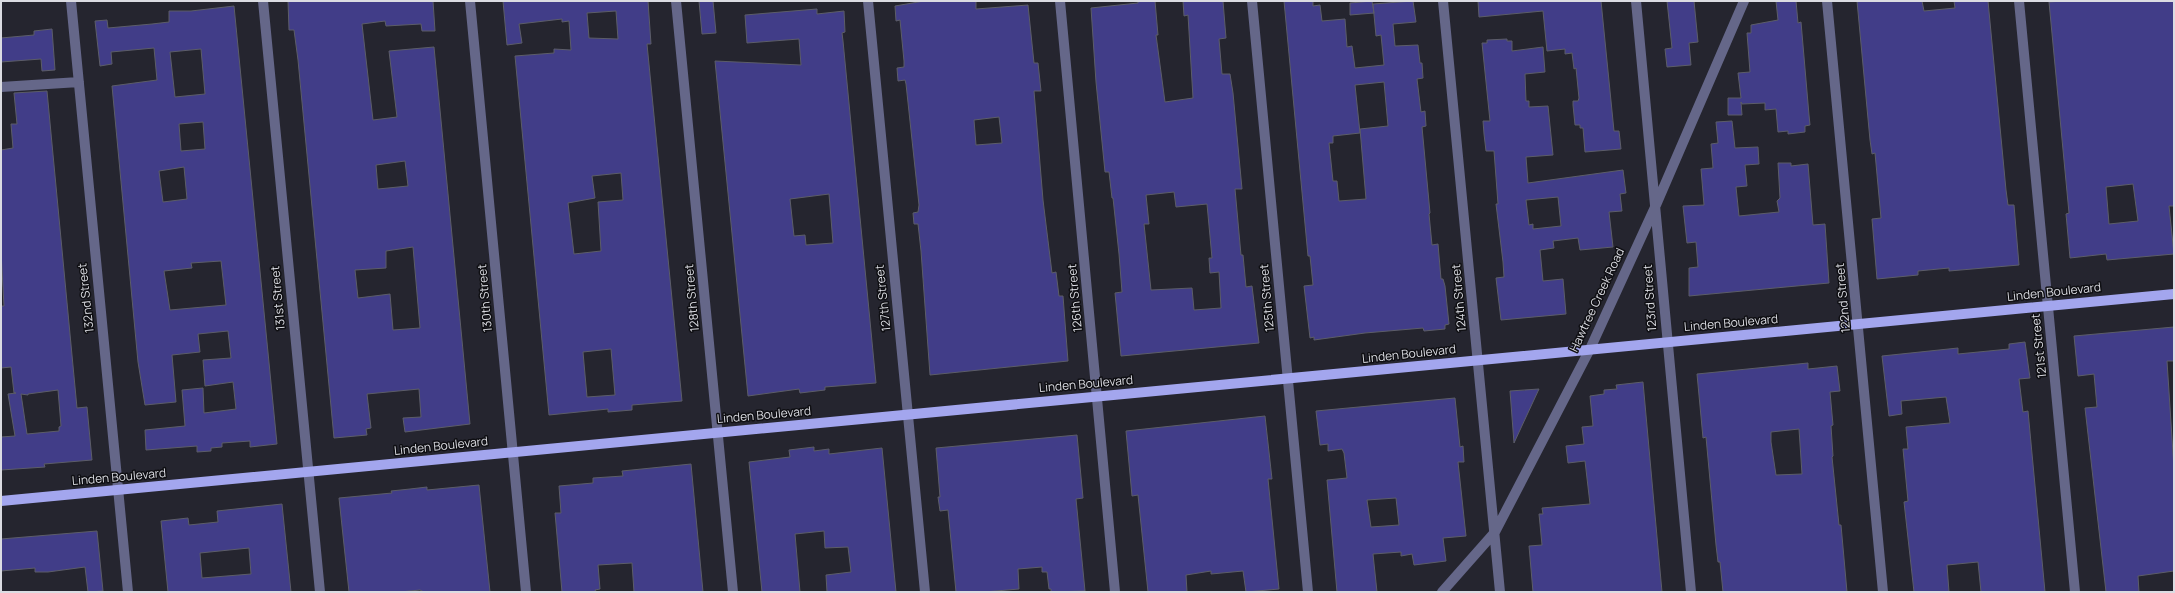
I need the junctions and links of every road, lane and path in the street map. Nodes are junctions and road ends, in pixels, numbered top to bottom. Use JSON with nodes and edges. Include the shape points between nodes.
{"nodes":[{"id":1,"x":71,"y":1,"type":"edge"},
{"id":2,"x":263,"y":1,"type":"edge"},
{"id":3,"x":470,"y":1,"type":"edge"},
{"id":4,"x":676,"y":1,"type":"edge"},
{"id":5,"x":868,"y":1,"type":"edge"},
{"id":6,"x":1060,"y":1,"type":"edge"},
{"id":7,"x":1252,"y":1,"type":"edge"},
{"id":8,"x":1443,"y":1,"type":"edge"},
{"id":9,"x":1636,"y":1,"type":"edge"},
{"id":10,"x":1744,"y":1,"type":"edge"},
{"id":11,"x":1827,"y":1,"type":"edge"},
{"id":12,"x":2019,"y":1,"type":"edge"},
{"id":13,"x":79,"y":82,"type":"junction"},
{"id":14,"x":1,"y":87,"type":"edge"},
{"id":15,"x":1656,"y":205,"type":"junction"},
{"id":16,"x":2174,"y":294,"type":"edge"},
{"id":17,"x":2048,"y":306,"type":"junction"},
{"id":18,"x":1859,"y":324,"type":"junction"},
{"id":19,"x":1667,"y":342,"type":"junction"},
{"id":20,"x":1590,"y":349,"type":"junction"},
{"id":21,"x":1478,"y":360,"type":"junction"},
{"id":22,"x":1288,"y":378,"type":"junction"},
{"id":23,"x":1098,"y":396,"type":"junction"},
{"id":24,"x":908,"y":415,"type":"junction"},
{"id":25,"x":718,"y":433,"type":"junction"},
{"id":26,"x":513,"y":452,"type":"junction"},
{"id":27,"x":308,"y":472,"type":"junction"},
{"id":28,"x":118,"y":490,"type":"junction"},
{"id":29,"x":1,"y":501,"type":"edge"},
{"id":30,"x":1495,"y":532,"type":"junction"},
{"id":31,"x":128,"y":592,"type":"edge"},
{"id":32,"x":320,"y":592,"type":"edge"},
{"id":33,"x":526,"y":592,"type":"edge"},
{"id":34,"x":733,"y":592,"type":"edge"},
{"id":35,"x":925,"y":592,"type":"edge"},
{"id":36,"x":1116,"y":592,"type":"edge"},
{"id":37,"x":1308,"y":592,"type":"edge"},
{"id":38,"x":1442,"y":592,"type":"edge"},
{"id":39,"x":1500,"y":592,"type":"edge"},
{"id":40,"x":1692,"y":592,"type":"edge"},
{"id":41,"x":1883,"y":592,"type":"edge"},
{"id":42,"x":2075,"y":592,"type":"edge"}],
"edges":[{"from":1,"to":13,"type":"street","name":"132nd Street"},
{"from":2,"to":27,"type":"street","name":"131st Street"},
{"from":3,"to":26,"type":"street","name":"130th Street"},
{"from":4,"to":25,"type":"street","name":"128th Street"},
{"from":5,"to":24,"type":"street","name":"127th Street"},
{"from":6,"to":23,"type":"street","name":"126th Street"},
{"from":7,"to":22,"type":"street","name":"125th Street"},
{"from":8,"to":21,"type":"street","name":"124th Street"},
{"from":9,"to":15,"type":"street","name":"123rd Street"},
{"from":10,"to":15,"type":"street","name":"Hawtree Creek Road"},
{"from":11,"to":18,"type":"street","name":"122nd Street"},
{"from":12,"to":17,"type":"street","name":"121st Street"},
{"from":13,"to":14,"type":"street"},
{"from":13,"to":28,"type":"street","name":"132nd Street"},
{"from":15,"to":19,"type":"street","name":"123rd Street"},
{"from":15,"to":20,"type":"street","name":"Hawtree Creek Road"},
{"from":16,"to":17,"type":"main road","name":"Linden Boulevard"},
{"from":17,"to":18,"type":"main road","name":"Linden Boulevard"},
{"from":17,"to":42,"type":"street","name":"121st Street"},
{"from":18,"to":19,"type":"main road","name":"Linden Boulevard"},
{"from":18,"to":41,"type":"street","name":"122nd Street"},
{"from":19,"to":20,"type":"main road","name":"Linden Boulevard"},
{"from":19,"to":40,"type":"street","name":"123rd Street"},
{"from":20,"to":21,"type":"main road","name":"Linden Boulevard"},
{"from":20,"to":30,"type":"street","name":"Hawtree Creek Road"},
{"from":21,"to":22,"type":"main road","name":"Linden Boulevard"},
{"from":21,"to":30,"type":"street","name":"124th Street"},
{"from":22,"to":23,"type":"main road","name":"Linden Boulevard"},
{"from":22,"to":37,"type":"street","name":"125th Street"},
{"from":23,"to":24,"type":"main road","name":"Linden Boulevard"},
{"from":23,"to":36,"type":"street","name":"126th Street"},
{"from":24,"to":25,"type":"main road","name":"Linden Boulevard"},
{"from":24,"to":35,"type":"street","name":"127th Street"},
{"from":25,"to":26,"type":"main road","name":"Linden Boulevard"},
{"from":25,"to":34,"type":"street","name":"128th Street"},
{"from":26,"to":27,"type":"main road","name":"Linden Boulevard"},
{"from":26,"to":33,"type":"street","name":"130th Street"},
{"from":27,"to":28,"type":"main road","name":"Linden Boulevard"},
{"from":27,"to":32,"type":"street","name":"131st Street"},
{"from":28,"to":29,"type":"main road","name":"Linden Boulevard"},
{"from":28,"to":31,"type":"street","name":"132nd Street"},
{"from":30,"to":38,"type":"street","name":"Hawtree Creek Road"},
{"from":30,"to":39,"type":"street","name":"124th Street"}]}
